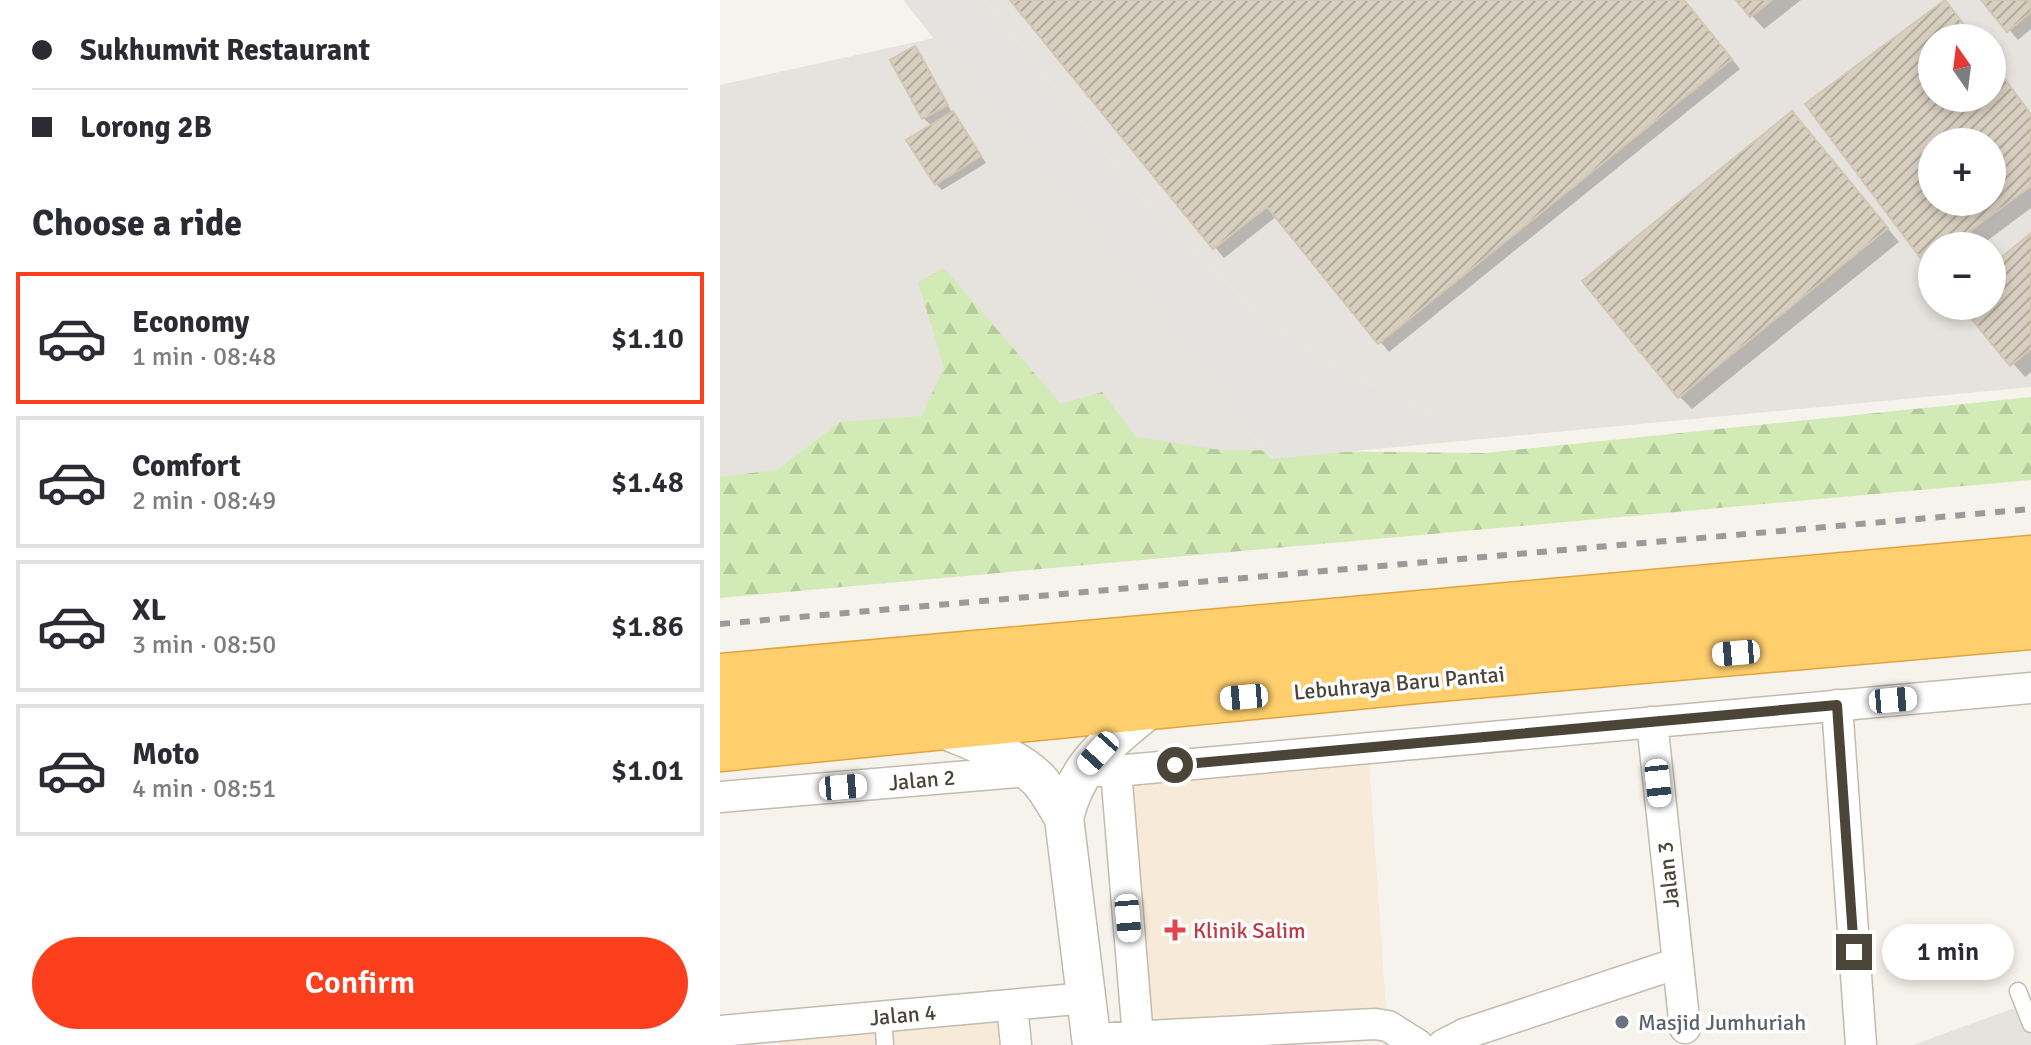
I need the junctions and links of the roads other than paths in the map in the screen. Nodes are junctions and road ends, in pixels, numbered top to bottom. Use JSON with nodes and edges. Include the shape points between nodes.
{"nodes":[{"id":1,"x":2031,"y":558,"type":"edge"},
{"id":2,"x":2031,"y":595,"type":"edge"},
{"id":3,"x":2031,"y":627,"type":"edge"},
{"id":4,"x":720,"y":676,"type":"edge"},
{"id":5,"x":2031,"y":688,"type":"edge"},
{"id":6,"x":1837,"y":705,"type":"junction"},
{"id":7,"x":1152,"y":706,"type":"junction"},
{"id":8,"x":720,"y":710,"type":"edge"},
{"id":9,"x":1652,"y":722,"type":"junction"},
{"id":10,"x":937,"y":726,"type":"junction"},
{"id":11,"x":720,"y":749,"type":"edge"},
{"id":12,"x":1028,"y":771,"type":"junction"},
{"id":13,"x":1099,"y":771,"type":"junction"},
{"id":14,"x":720,"y":797,"type":"edge"},
{"id":15,"x":1064,"y":818,"type":"junction"},
{"id":16,"x":1678,"y":963,"type":"junction"},
{"id":17,"x":2018,"y":991,"type":"dead end"},
{"id":18,"x":1087,"y":998,"type":"junction"},
{"id":19,"x":1012,"y":1005,"type":"junction"},
{"id":20,"x":2031,"y":1024,"type":"edge"},
{"id":21,"x":1685,"y":1028,"type":"dead end"},
{"id":22,"x":720,"y":1031,"type":"edge"},
{"id":23,"x":884,"y":1031,"type":"edge"},
{"id":24,"x":762,"y":1036,"type":"edge"},
{"id":25,"x":1138,"y":1037,"type":"junction"},
{"id":26,"x":1092,"y":1042,"type":"edge"},
{"id":27,"x":1016,"y":1045,"type":"edge"},
{"id":28,"x":1418,"y":1045,"type":"edge"},
{"id":29,"x":1443,"y":1045,"type":"edge"},
{"id":30,"x":1861,"y":1045,"type":"edge"}],
"edges":[{"from":1,"to":4,"type":"highway"},
{"from":2,"to":8,"type":"highway","name":"Lebuhraya Baru Pantai"},
{"from":3,"to":7,"type":"highway","name":"Lebuhraya Baru Pantai"},
{"from":5,"to":6,"type":"street"},
{"from":6,"to":9,"type":"street"},
{"from":6,"to":30,"type":"street"},
{"from":7,"to":10,"type":"highway","name":"Lebuhraya Baru Pantai"},
{"from":7,"to":13,"type":"street","via":[[1098,753]]},
{"from":9,"to":13,"type":"street"},
{"from":9,"to":16,"type":"street","name":"Jalan 3"},
{"from":10,"to":11,"type":"highway","name":"Lebuhraya Baru Pantai"},
{"from":10,"to":12,"type":"street"},
{"from":12,"to":14,"type":"street","name":"Jalan 2"},
{"from":12,"to":15,"type":"street"},
{"from":13,"to":15,"type":"street","via":[[1070,791]]},
{"from":13,"to":25,"type":"street"},
{"from":15,"to":18,"type":"street"},
{"from":16,"to":21,"type":"street","name":"Jalan 3"},
{"from":16,"to":29,"type":"street"},
{"from":17,"to":20,"type":"lane"},
{"from":18,"to":19,"type":"street","name":"Jalan 4"},
{"from":18,"to":26,"type":"street"},
{"from":19,"to":23,"type":"street","name":"Jalan 4"},
{"from":19,"to":27,"type":"street"},
{"from":22,"to":24,"type":"street","name":"Jalan 4"},
{"from":23,"to":24,"type":"street","name":"Jalan 4"},
{"from":25,"to":26,"type":"street"},
{"from":25,"to":28,"type":"street","via":[[1375,1024]]}]}
